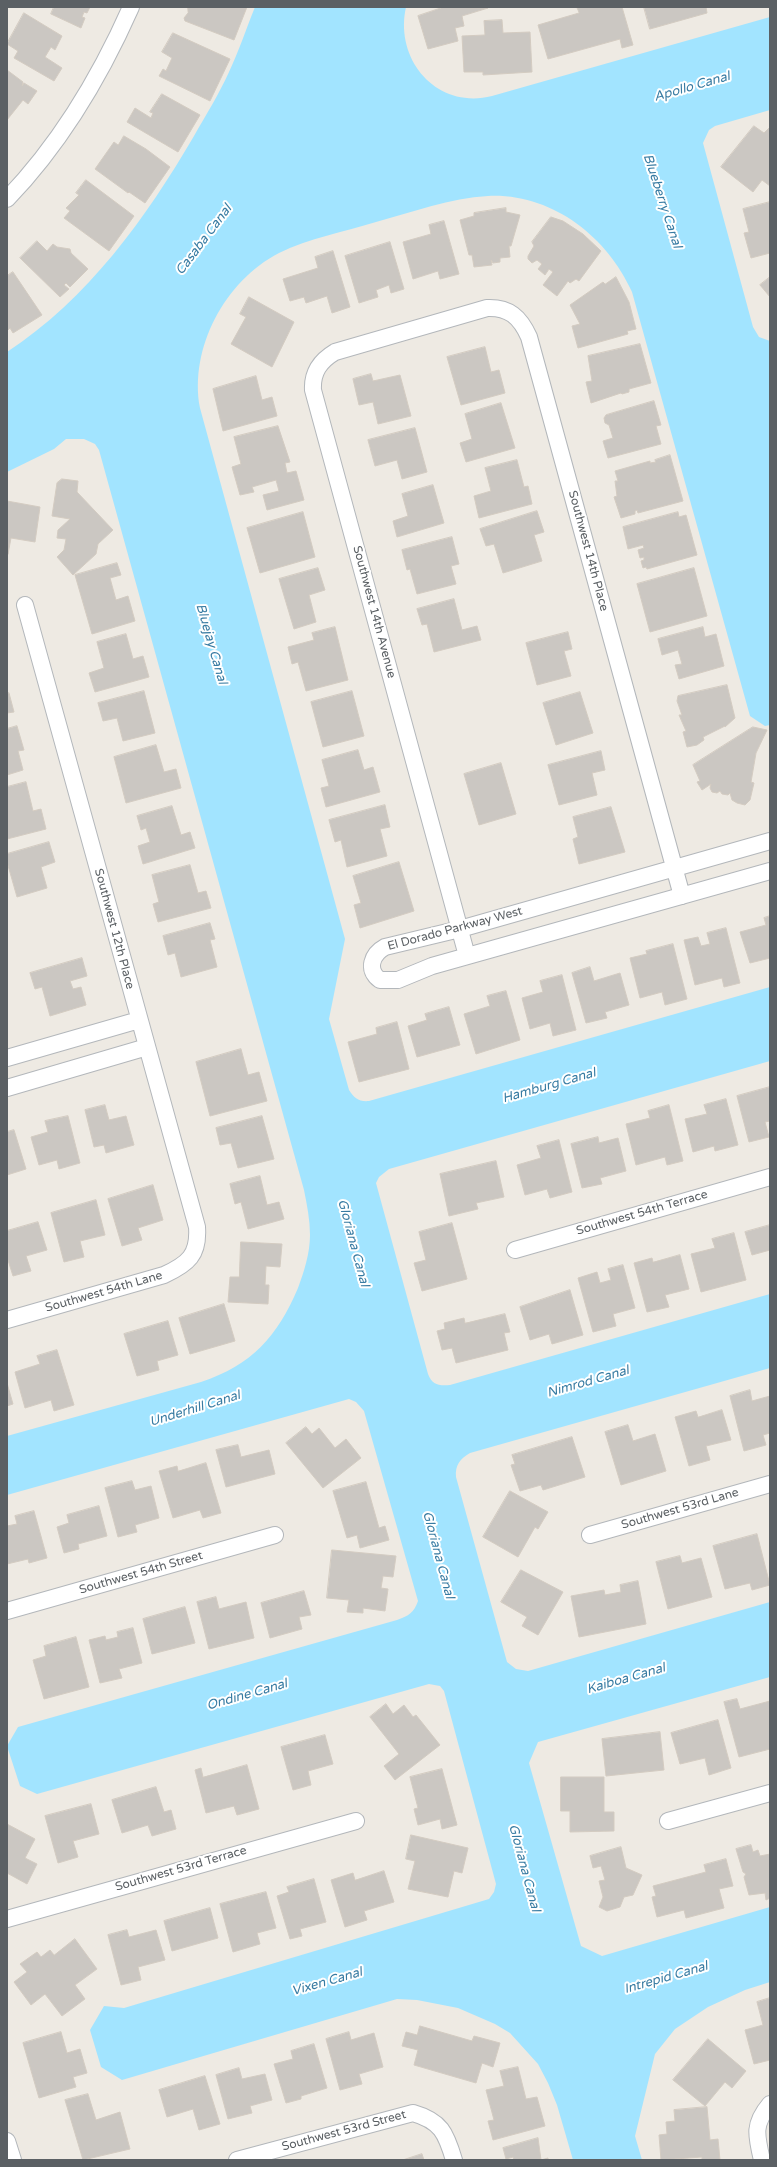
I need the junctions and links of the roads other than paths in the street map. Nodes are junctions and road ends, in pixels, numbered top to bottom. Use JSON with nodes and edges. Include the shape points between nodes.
{"nodes":[{"id":1,"x":131,"y":7,"type":"edge"},
{"id":2,"x":7,"y":199,"type":"edge"},
{"id":3,"x":411,"y":329,"type":"joint"},
{"id":4,"x":25,"y":605,"type":"dead end"},
{"id":5,"x":770,"y":840,"type":"edge"},
{"id":6,"x":674,"y":868,"type":"junction"},
{"id":7,"x":770,"y":871,"type":"edge"},
{"id":8,"x":682,"y":896,"type":"junction"},
{"id":9,"x":460,"y":929,"type":"junction"},
{"id":10,"x":467,"y":956,"type":"junction"},
{"id":11,"x":139,"y":1020,"type":"junction"},
{"id":12,"x":147,"y":1047,"type":"junction"},
{"id":13,"x":7,"y":1058,"type":"edge"},
{"id":14,"x":7,"y":1088,"type":"edge"},
{"id":15,"x":770,"y":1177,"type":"edge"},
{"id":16,"x":515,"y":1250,"type":"dead end"},
{"id":17,"x":194,"y":1252,"type":"joint"},
{"id":18,"x":7,"y":1320,"type":"edge"},
{"id":19,"x":770,"y":1484,"type":"edge"},
{"id":20,"x":275,"y":1535,"type":"dead end"},
{"id":21,"x":590,"y":1535,"type":"dead end"},
{"id":22,"x":7,"y":1611,"type":"edge"},
{"id":23,"x":770,"y":1793,"type":"edge"},
{"id":24,"x":356,"y":1820,"type":"dead end"},
{"id":25,"x":668,"y":1822,"type":"dead end"},
{"id":26,"x":7,"y":1919,"type":"edge"},
{"id":27,"x":765,"y":2110,"type":"edge"},
{"id":28,"x":7,"y":2141,"type":"edge"},
{"id":29,"x":13,"y":2160,"type":"edge"},
{"id":30,"x":237,"y":2160,"type":"edge"},
{"id":31,"x":454,"y":2160,"type":"edge"},
{"id":32,"x":762,"y":2160,"type":"edge"}],
"edges":[{"from":1,"to":2,"type":"street","via":[[93,83],[71,119],[46,154]]},
{"from":3,"to":6,"type":"street","name":"Southwest 14th Place","via":[[487,308],[506,309],[523,324],[529,337]]},
{"from":3,"to":9,"type":"street","name":"Southwest 14th Avenue","via":[[335,352],[324,360],[312,379]]},
{"from":4,"to":11,"type":"street","name":"Southwest 12th Place"},
{"from":5,"to":6,"type":"street","name":"El Dorado Parkway West"},
{"from":6,"to":8,"type":"street","name":"Southwest 14th Place"},
{"from":6,"to":9,"type":"street","name":"El Dorado Parkway West"},
{"from":7,"to":8,"type":"street","name":"El Dorado Parkway West"},
{"from":8,"to":10,"type":"street","name":"El Dorado Parkway West"},
{"from":9,"to":10,"type":"street","name":"Southwest 14th Avenue"},
{"from":9,"to":10,"type":"street","name":"El Dorado Parkway West","via":[[385,947],[374,956],[373,971],[380,980],[389,981]]},
{"from":11,"to":12,"type":"street","name":"Southwest 12th Place"},
{"from":11,"to":13,"type":"street"},
{"from":12,"to":14,"type":"street"},
{"from":12,"to":17,"type":"street","name":"Southwest 12th Place","via":[[197,1227],[198,1240]]},
{"from":15,"to":16,"type":"street","name":"Southwest 54th Terrace"},
{"from":17,"to":18,"type":"street","name":"Southwest 54th Lane","via":[[186,1263],[164,1275]]},
{"from":19,"to":21,"type":"street","name":"Southwest 53rd Lane"},
{"from":20,"to":22,"type":"street","name":"Southwest 54th Street"},
{"from":23,"to":25,"type":"street"},
{"from":24,"to":26,"type":"street","name":"Southwest 53rd Terrace"},
{"from":27,"to":32,"type":"street","via":[[756,2134]]},
{"from":28,"to":29,"type":"street"},
{"from":30,"to":31,"type":"street","name":"Southwest 53rd Street","via":[[413,2112],[429,2117],[442,2129]]}]}
